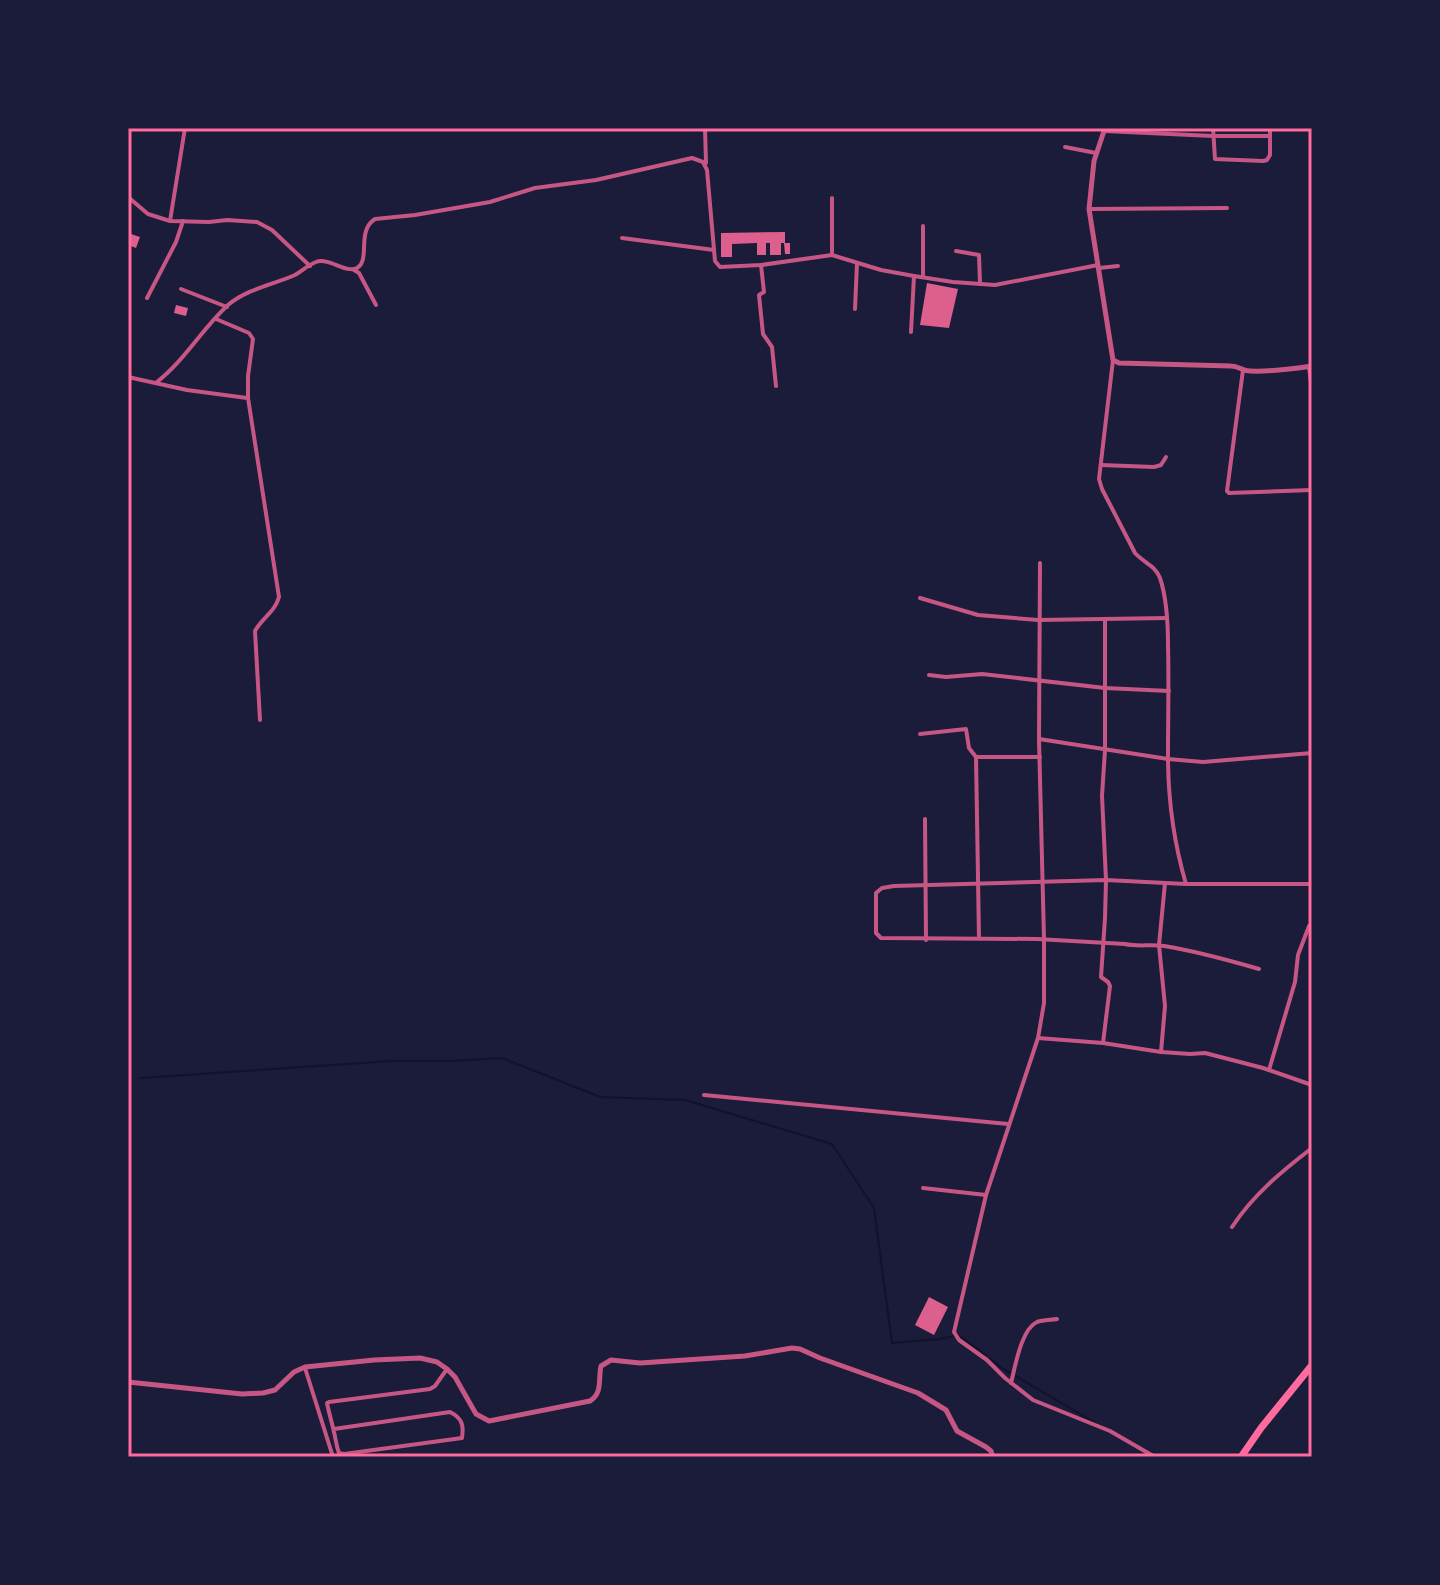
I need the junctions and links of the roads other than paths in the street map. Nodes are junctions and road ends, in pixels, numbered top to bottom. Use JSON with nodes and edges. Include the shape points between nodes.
{"nodes":[{"id":1,"x":185,"y":128,"type":"edge"},
{"id":2,"x":705,"y":128,"type":"edge"},
{"id":3,"x":1213,"y":128,"type":"edge"},
{"id":4,"x":1270,"y":128,"type":"edge"},
{"id":5,"x":1104,"y":130,"type":"edge"},
{"id":6,"x":1213,"y":136,"type":"junction"},
{"id":7,"x":1270,"y":136,"type":"junction"},
{"id":8,"x":1065,"y":147,"type":"dead end"},
{"id":9,"x":1096,"y":153,"type":"junction"},
{"id":10,"x":706,"y":166,"type":"junction"},
{"id":11,"x":128,"y":197,"type":"edge"},
{"id":12,"x":832,"y":198,"type":"dead end"},
{"id":13,"x":1227,"y":208,"type":"dead end"},
{"id":14,"x":1089,"y":209,"type":"junction"},
{"id":15,"x":170,"y":221,"type":"junction"},
{"id":16,"x":183,"y":221,"type":"junction"},
{"id":17,"x":923,"y":226,"type":"dead end"},
{"id":18,"x":622,"y":238,"type":"dead end"},
{"id":19,"x":714,"y":250,"type":"junction"},
{"id":20,"x":956,"y":251,"type":"dead end"},
{"id":21,"x":832,"y":255,"type":"junction"},
{"id":22,"x":857,"y":263,"type":"junction"},
{"id":23,"x":313,"y":264,"type":"junction"},
{"id":24,"x":761,"y":265,"type":"junction"},
{"id":25,"x":1118,"y":266,"type":"dead end"},
{"id":26,"x":1099,"y":267,"type":"junction"},
{"id":27,"x":352,"y":269,"type":"junction"},
{"id":28,"x":914,"y":276,"type":"junction"},
{"id":29,"x":923,"y":277,"type":"junction"},
{"id":30,"x":980,"y":284,"type":"junction"},
{"id":31,"x":181,"y":289,"type":"dead end"},
{"id":32,"x":147,"y":298,"type":"dead end"},
{"id":33,"x":376,"y":305,"type":"dead end"},
{"id":34,"x":227,"y":307,"type":"junction"},
{"id":35,"x":855,"y":309,"type":"dead end"},
{"id":36,"x":216,"y":319,"type":"junction"},
{"id":37,"x":911,"y":332,"type":"dead end"},
{"id":38,"x":1113,"y":360,"type":"junction"},
{"id":39,"x":1310,"y":366,"type":"edge"},
{"id":40,"x":1243,"y":370,"type":"junction"},
{"id":41,"x":128,"y":377,"type":"edge"},
{"id":42,"x":157,"y":382,"type":"junction"},
{"id":43,"x":776,"y":386,"type":"dead end"},
{"id":44,"x":1312,"y":390,"type":"edge"},
{"id":45,"x":248,"y":398,"type":"junction"},
{"id":46,"x":1166,"y":457,"type":"dead end"},
{"id":47,"x":1101,"y":465,"type":"junction"},
{"id":48,"x":1312,"y":490,"type":"edge"},
{"id":49,"x":1040,"y":563,"type":"dead end"},
{"id":50,"x":920,"y":598,"type":"dead end"},
{"id":51,"x":1168,"y":618,"type":"junction"},
{"id":52,"x":1038,"y":620,"type":"junction"},
{"id":53,"x":1105,"y":620,"type":"junction"},
{"id":54,"x":929,"y":675,"type":"dead end"},
{"id":55,"x":1039,"y":681,"type":"junction"},
{"id":56,"x":1105,"y":688,"type":"junction"},
{"id":57,"x":1170,"y":691,"type":"junction"},
{"id":58,"x":260,"y":720,"type":"dead end"},
{"id":59,"x":920,"y":734,"type":"dead end"},
{"id":60,"x":1039,"y":739,"type":"junction"},
{"id":61,"x":1105,"y":750,"type":"junction"},
{"id":62,"x":1312,"y":753,"type":"edge"},
{"id":63,"x":976,"y":757,"type":"junction"},
{"id":64,"x":1040,"y":757,"type":"junction"},
{"id":65,"x":1168,"y":759,"type":"junction"},
{"id":66,"x":925,"y":819,"type":"dead end"},
{"id":67,"x":1106,"y":880,"type":"junction"},
{"id":68,"x":978,"y":882,"type":"junction"},
{"id":69,"x":1043,"y":882,"type":"junction"},
{"id":70,"x":1165,"y":882,"type":"junction"},
{"id":71,"x":925,"y":884,"type":"junction"},
{"id":72,"x":1186,"y":884,"type":"junction"},
{"id":73,"x":1312,"y":884,"type":"edge"},
{"id":74,"x":1309,"y":926,"type":"dead end"},
{"id":75,"x":979,"y":939,"type":"junction"},
{"id":76,"x":1044,"y":939,"type":"junction"},
{"id":77,"x":926,"y":940,"type":"junction"},
{"id":78,"x":1103,"y":944,"type":"junction"},
{"id":79,"x":1159,"y":945,"type":"junction"},
{"id":80,"x":1259,"y":969,"type":"dead end"},
{"id":81,"x":1038,"y":1038,"type":"junction"},
{"id":82,"x":1103,"y":1043,"type":"junction"},
{"id":83,"x":1161,"y":1052,"type":"junction"},
{"id":84,"x":1269,"y":1070,"type":"junction"},
{"id":85,"x":1312,"y":1085,"type":"edge"},
{"id":86,"x":704,"y":1095,"type":"dead end"},
{"id":87,"x":1008,"y":1124,"type":"junction"},
{"id":88,"x":1312,"y":1148,"type":"edge"},
{"id":89,"x":923,"y":1188,"type":"dead end"},
{"id":90,"x":986,"y":1195,"type":"junction"},
{"id":91,"x":1232,"y":1227,"type":"dead end"},
{"id":92,"x":1057,"y":1319,"type":"dead end"},
{"id":93,"x":1312,"y":1365,"type":"edge"},
{"id":94,"x":305,"y":1367,"type":"junction"},
{"id":95,"x":447,"y":1369,"type":"junction"},
{"id":96,"x":1012,"y":1380,"type":"junction"},
{"id":97,"x":128,"y":1382,"type":"edge"},
{"id":98,"x":334,"y":1429,"type":"junction"},
{"id":99,"x":333,"y":1457,"type":"edge"},
{"id":100,"x":993,"y":1457,"type":"edge"},
{"id":101,"x":1155,"y":1457,"type":"edge"},
{"id":102,"x":1241,"y":1457,"type":"edge"}],
"edges":[{"from":1,"to":15,"type":"street"},
{"from":2,"to":10,"type":"street"},
{"from":3,"to":6,"type":"street"},
{"from":4,"to":7,"type":"street"},
{"from":5,"to":6,"type":"street"},
{"from":5,"to":9,"type":"street"},
{"from":6,"to":7,"type":"street"},
{"from":6,"to":7,"type":"street","via":[[1216,160],[1263,161],[1270,155]]},
{"from":8,"to":9,"type":"street"},
{"from":9,"to":14,"type":"street"},
{"from":10,"to":19,"type":"street"},
{"from":10,"to":27,"type":"street","via":[[692,158],[535,188],[490,202],[375,219],[366,228],[361,265]]},
{"from":11,"to":15,"type":"street","via":[[148,214]]},
{"from":12,"to":21,"type":"street"},
{"from":13,"to":14,"type":"street"},
{"from":14,"to":26,"type":"street"},
{"from":15,"to":16,"type":"street"},
{"from":16,"to":23,"type":"street","via":[[257,222]]},
{"from":16,"to":32,"type":"street"},
{"from":17,"to":29,"type":"street"},
{"from":18,"to":19,"type":"street"},
{"from":19,"to":24,"type":"street","via":[[720,267]]},
{"from":20,"to":30,"type":"street","via":[[979,255]]},
{"from":21,"to":22,"type":"street"},
{"from":21,"to":24,"type":"street"},
{"from":22,"to":28,"type":"street"},
{"from":22,"to":35,"type":"street"},
{"from":23,"to":27,"type":"street","via":[[326,261]]},
{"from":23,"to":34,"type":"street"},
{"from":24,"to":43,"type":"street","via":[[763,334],[772,347]]},
{"from":25,"to":26,"type":"street"},
{"from":26,"to":30,"type":"street"},
{"from":26,"to":38,"type":"street"},
{"from":27,"to":33,"type":"street"},
{"from":28,"to":29,"type":"street"},
{"from":28,"to":37,"type":"street"},
{"from":29,"to":30,"type":"street"},
{"from":31,"to":34,"type":"street"},
{"from":34,"to":36,"type":"street"},
{"from":36,"to":42,"type":"street"},
{"from":36,"to":45,"type":"street","via":[[253,336]]},
{"from":38,"to":40,"type":"street"},
{"from":38,"to":47,"type":"street"},
{"from":39,"to":40,"type":"street"},
{"from":39,"to":44,"type":"street"},
{"from":40,"to":48,"type":"street","via":[[1227,491]]},
{"from":41,"to":42,"type":"street"},
{"from":42,"to":45,"type":"street"},
{"from":45,"to":58,"type":"street","via":[[279,597],[255,631]]},
{"from":46,"to":47,"type":"street","via":[[1154,467]]},
{"from":47,"to":51,"type":"street","via":[[1102,489],[1135,553],[1158,575]]},
{"from":49,"to":52,"type":"street"},
{"from":50,"to":52,"type":"street","via":[[978,615]]},
{"from":51,"to":53,"type":"street"},
{"from":51,"to":57,"type":"street"},
{"from":52,"to":53,"type":"street"},
{"from":52,"to":55,"type":"street"},
{"from":53,"to":56,"type":"street"},
{"from":54,"to":55,"type":"street"},
{"from":55,"to":56,"type":"street"},
{"from":55,"to":60,"type":"street"},
{"from":56,"to":57,"type":"street"},
{"from":56,"to":61,"type":"street"},
{"from":57,"to":65,"type":"street"},
{"from":59,"to":63,"type":"street","via":[[966,729]]},
{"from":60,"to":61,"type":"street"},
{"from":60,"to":64,"type":"street"},
{"from":61,"to":65,"type":"street"},
{"from":61,"to":67,"type":"street"},
{"from":62,"to":65,"type":"street","via":[[1203,762]]},
{"from":63,"to":64,"type":"street"},
{"from":63,"to":68,"type":"street"},
{"from":64,"to":69,"type":"street"},
{"from":65,"to":72,"type":"street","via":[[1173,822]]},
{"from":66,"to":71,"type":"street"},
{"from":67,"to":69,"type":"street"},
{"from":67,"to":70,"type":"street"},
{"from":67,"to":78,"type":"street"},
{"from":68,"to":69,"type":"street"},
{"from":68,"to":71,"type":"street"},
{"from":68,"to":75,"type":"street"},
{"from":69,"to":76,"type":"street"},
{"from":70,"to":72,"type":"street"},
{"from":70,"to":79,"type":"street"},
{"from":71,"to":77,"type":"street"},
{"from":71,"to":77,"type":"street","via":[[876,893],[876,931],[881,938]]},
{"from":72,"to":73,"type":"street"},
{"from":74,"to":84,"type":"street"},
{"from":75,"to":76,"type":"street"},
{"from":75,"to":77,"type":"street"},
{"from":76,"to":78,"type":"street"},
{"from":76,"to":81,"type":"street"},
{"from":78,"to":79,"type":"street"},
{"from":78,"to":82,"type":"street","via":[[1101,977],[1110,986]]},
{"from":79,"to":80,"type":"street"},
{"from":79,"to":83,"type":"street","via":[[1165,1006]]},
{"from":81,"to":82,"type":"street"},
{"from":81,"to":87,"type":"street"},
{"from":82,"to":83,"type":"street"},
{"from":83,"to":84,"type":"street","via":[[1205,1053]]},
{"from":84,"to":85,"type":"street"},
{"from":86,"to":87,"type":"street"},
{"from":87,"to":90,"type":"street"},
{"from":88,"to":91,"type":"street","via":[[1269,1182]]},
{"from":89,"to":90,"type":"street"},
{"from":90,"to":96,"type":"street","via":[[955,1335]]},
{"from":92,"to":96,"type":"street","via":[[1039,1321],[1029,1329]]},
{"from":93,"to":102,"type":"highway"},
{"from":94,"to":95,"type":"street","via":[[420,1358]]},
{"from":94,"to":97,"type":"street","via":[[263,1393]]},
{"from":94,"to":99,"type":"street"},
{"from":95,"to":98,"type":"street","via":[[430,1389],[327,1403]]},
{"from":95,"to":100,"type":"street","via":[[476,1414],[489,1421],[590,1401],[597,1397],[601,1366],[611,1360],[640,1363],[800,1349],[918,1393],[946,1410],[957,1431],[986,1447]]},
{"from":96,"to":101,"type":"street","via":[[1033,1400],[1110,1431]]},
{"from":98,"to":98,"type":"street","via":[[450,1412],[463,1426],[462,1438],[344,1454],[339,1453]]}]}
